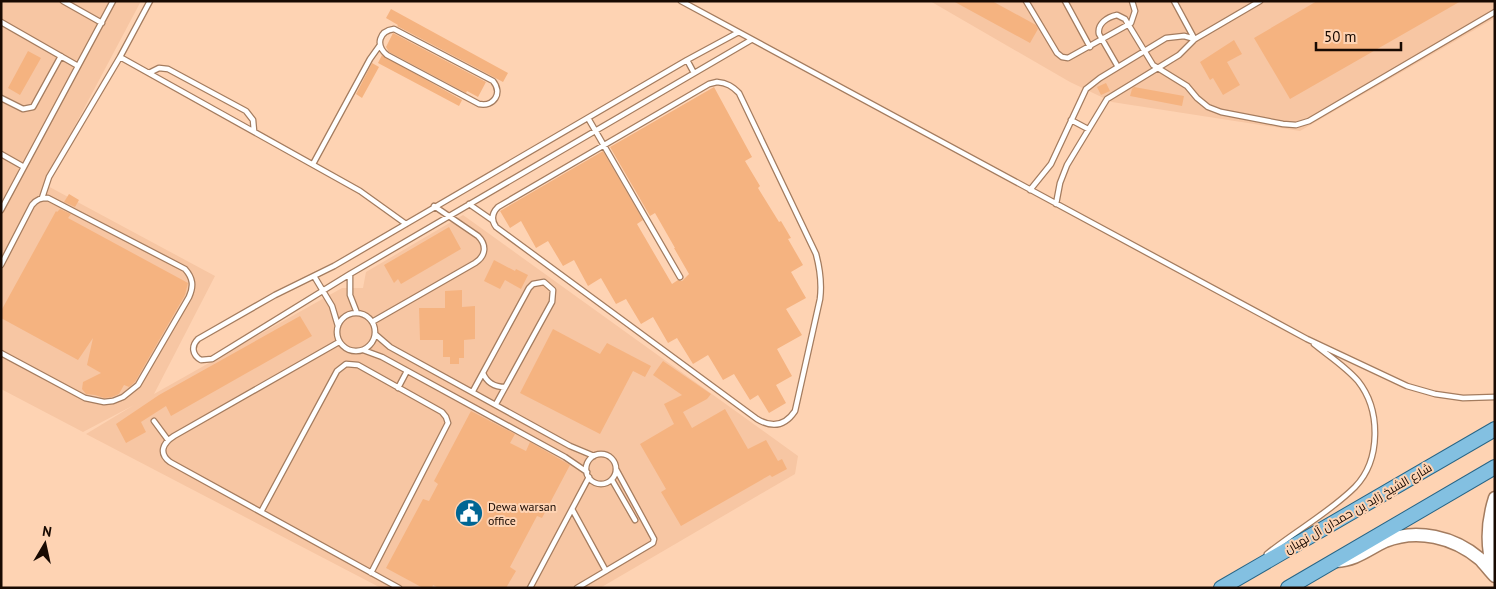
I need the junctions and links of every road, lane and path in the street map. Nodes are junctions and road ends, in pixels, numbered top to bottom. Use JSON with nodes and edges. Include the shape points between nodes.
{"nodes":[{"id":1,"x":63,"y":1,"type":"edge"},
{"id":2,"x":113,"y":1,"type":"edge"},
{"id":3,"x":150,"y":1,"type":"edge"},
{"id":4,"x":680,"y":1,"type":"edge"},
{"id":5,"x":1026,"y":1,"type":"edge"},
{"id":6,"x":1065,"y":1,"type":"edge"},
{"id":7,"x":1132,"y":1,"type":"edge"},
{"id":8,"x":1174,"y":1,"type":"edge"},
{"id":9,"x":1260,"y":1,"type":"edge"},
{"id":10,"x":1495,"y":12,"type":"edge"},
{"id":11,"x":1,"y":22,"type":"edge"},
{"id":12,"x":102,"y":23,"type":"junction"},
{"id":13,"x":1129,"y":24,"type":"junction"},
{"id":14,"x":737,"y":33,"type":"junction"},
{"id":15,"x":1195,"y":39,"type":"junction"},
{"id":16,"x":751,"y":40,"type":"junction"},
{"id":17,"x":1102,"y":40,"type":"junction"},
{"id":18,"x":380,"y":46,"type":"junction"},
{"id":19,"x":1090,"y":47,"type":"junction"},
{"id":20,"x":1144,"y":51,"type":"junction"},
{"id":21,"x":61,"y":56,"type":"junction"},
{"id":22,"x":120,"y":56,"type":"junction"},
{"id":23,"x":687,"y":60,"type":"junction"},
{"id":24,"x":78,"y":66,"type":"junction"},
{"id":25,"x":1118,"y":67,"type":"junction"},
{"id":26,"x":1157,"y":68,"type":"junction"},
{"id":27,"x":149,"y":73,"type":"junction"},
{"id":28,"x":694,"y":73,"type":"junction"},
{"id":29,"x":1,"y":98,"type":"edge"},
{"id":30,"x":588,"y":118,"type":"junction"},
{"id":31,"x":1070,"y":120,"type":"junction"},
{"id":32,"x":1088,"y":129,"type":"junction"},
{"id":33,"x":254,"y":131,"type":"junction"},
{"id":34,"x":596,"y":131,"type":"junction"},
{"id":35,"x":604,"y":146,"type":"junction"},
{"id":36,"x":1,"y":154,"type":"edge"},
{"id":37,"x":313,"y":164,"type":"junction"},
{"id":38,"x":24,"y":167,"type":"junction"},
{"id":39,"x":1030,"y":190,"type":"junction"},
{"id":40,"x":1,"y":196,"type":"edge"},
{"id":41,"x":42,"y":198,"type":"junction"},
{"id":42,"x":7,"y":199,"type":"junction"},
{"id":43,"x":469,"y":204,"type":"junction"},
{"id":44,"x":1056,"y":204,"type":"junction"},
{"id":45,"x":434,"y":206,"type":"junction"},
{"id":46,"x":1,"y":210,"type":"edge"},
{"id":47,"x":449,"y":216,"type":"junction"},
{"id":48,"x":492,"y":220,"type":"junction"},
{"id":49,"x":406,"y":224,"type":"junction"},
{"id":50,"x":1,"y":265,"type":"edge"},
{"id":51,"x":350,"y":274,"type":"junction"},
{"id":52,"x":314,"y":276,"type":"junction"},
{"id":53,"x":680,"y":278,"type":"dead end"},
{"id":54,"x":323,"y":291,"type":"junction"},
{"id":55,"x":357,"y":313,"type":"junction"},
{"id":56,"x":372,"y":322,"type":"junction"},
{"id":57,"x":338,"y":326,"type":"junction"},
{"id":58,"x":375,"y":334,"type":"junction"},
{"id":59,"x":1308,"y":339,"type":"junction"},
{"id":60,"x":339,"y":342,"type":"junction"},
{"id":61,"x":363,"y":350,"type":"junction"},
{"id":62,"x":1,"y":353,"type":"edge"},
{"id":63,"x":407,"y":371,"type":"junction"},
{"id":64,"x":483,"y":373,"type":"junction"},
{"id":65,"x":505,"y":387,"type":"junction"},
{"id":66,"x":398,"y":388,"type":"junction"},
{"id":67,"x":473,"y":391,"type":"junction"},
{"id":68,"x":1495,"y":397,"type":"edge"},
{"id":69,"x":496,"y":404,"type":"junction"},
{"id":70,"x":154,"y":421,"type":"dead end"},
{"id":71,"x":1495,"y":429,"type":"edge"},
{"id":72,"x":168,"y":440,"type":"junction"},
{"id":73,"x":594,"y":456,"type":"junction"},
{"id":74,"x":1495,"y":467,"type":"edge"},
{"id":75,"x":616,"y":469,"type":"junction"},
{"id":76,"x":588,"y":475,"type":"junction"},
{"id":77,"x":612,"y":480,"type":"junction"},
{"id":78,"x":1495,"y":498,"type":"edge"},
{"id":79,"x":572,"y":509,"type":"junction"},
{"id":80,"x":261,"y":512,"type":"junction"},
{"id":81,"x":635,"y":520,"type":"dead end"},
{"id":82,"x":1333,"y":562,"type":"junction"},
{"id":83,"x":1252,"y":570,"type":"junction"},
{"id":84,"x":606,"y":571,"type":"junction"},
{"id":85,"x":371,"y":572,"type":"junction"},
{"id":86,"x":1495,"y":575,"type":"edge"},
{"id":87,"x":399,"y":588,"type":"edge"},
{"id":88,"x":530,"y":588,"type":"edge"},
{"id":89,"x":577,"y":588,"type":"edge"},
{"id":90,"x":1221,"y":588,"type":"edge"},
{"id":91,"x":1288,"y":588,"type":"edge"}],
"edges":[{"from":1,"to":12,"type":"lane"},
{"from":2,"to":12,"type":"lane"},
{"from":3,"to":22,"type":"lane"},
{"from":4,"to":14,"type":"lane"},
{"from":5,"to":19,"type":"lane","via":[[1059,56],[1071,57]]},
{"from":6,"to":19,"type":"lane"},
{"from":7,"to":13,"type":"lane","via":[[1135,15]]},
{"from":8,"to":15,"type":"lane"},
{"from":9,"to":15,"type":"lane"},
{"from":10,"to":26,"type":"lane","via":[[1309,121],[1296,125],[1214,110],[1202,103],[1187,86]]},
{"from":11,"to":21,"type":"lane"},
{"from":12,"to":24,"type":"lane"},
{"from":13,"to":17,"type":"lane"},
{"from":13,"to":17,"type":"lane","via":[[1120,16],[1110,17],[1098,30]]},
{"from":13,"to":20,"type":"lane"},
{"from":14,"to":16,"type":"lane"},
{"from":14,"to":23,"type":"lane"},
{"from":15,"to":20,"type":"lane","via":[[1171,36]]},
{"from":15,"to":26,"type":"lane","via":[[1186,50]]},
{"from":16,"to":28,"type":"lane"},
{"from":16,"to":39,"type":"lane"},
{"from":17,"to":19,"type":"lane"},
{"from":17,"to":25,"type":"lane"},
{"from":18,"to":18,"type":"lane","via":[[387,55],[479,104],[492,103],[496,99],[498,92],[493,81],[400,31],[388,30],[380,39]]},
{"from":18,"to":37,"type":"lane"},
{"from":20,"to":25,"type":"lane"},
{"from":20,"to":26,"type":"lane"},
{"from":21,"to":24,"type":"lane"},
{"from":21,"to":29,"type":"lane","via":[[33,106],[23,109]]},
{"from":22,"to":27,"type":"lane"},
{"from":22,"to":41,"type":"lane","via":[[50,178]]},
{"from":23,"to":28,"type":"lane"},
{"from":23,"to":30,"type":"lane"},
{"from":24,"to":38,"type":"lane"},
{"from":25,"to":31,"type":"lane","via":[[1086,89]]},
{"from":26,"to":32,"type":"lane","via":[[1107,99]]},
{"from":27,"to":33,"type":"lane"},
{"from":27,"to":33,"type":"lane","via":[[159,68],[168,69],[246,110],[253,120]]},
{"from":28,"to":34,"type":"lane"},
{"from":30,"to":34,"type":"lane"},
{"from":30,"to":45,"type":"lane"},
{"from":31,"to":32,"type":"lane"},
{"from":31,"to":39,"type":"lane","via":[[1051,164]]},
{"from":32,"to":44,"type":"lane","via":[[1067,165]]},
{"from":33,"to":37,"type":"lane"},
{"from":34,"to":35,"type":"lane"},
{"from":34,"to":43,"type":"lane"},
{"from":35,"to":48,"type":"lane","via":[[498,207]]},
{"from":35,"to":48,"type":"lane","via":[[709,84],[726,83],[739,93],[816,254],[821,277],[818,307],[795,411],[790,419],[773,426],[764,424],[496,227]]},
{"from":35,"to":53,"type":"lane"},
{"from":36,"to":38,"type":"lane"},
{"from":37,"to":49,"type":"lane","via":[[376,201]]},
{"from":38,"to":42,"type":"lane"},
{"from":39,"to":44,"type":"lane"},
{"from":40,"to":42,"type":"lane"},
{"from":41,"to":50,"type":"lane","via":[[32,205]]},
{"from":41,"to":62,"type":"lane","via":[[54,200],[185,269],[190,275],[192,290],[138,385],[113,401],[85,398]]},
{"from":42,"to":46,"type":"lane"},
{"from":43,"to":47,"type":"lane"},
{"from":43,"to":48,"type":"lane"},
{"from":44,"to":59,"type":"lane"},
{"from":45,"to":47,"type":"lane"},
{"from":45,"to":49,"type":"lane"},
{"from":47,"to":51,"type":"lane"},
{"from":47,"to":56,"type":"lane","via":[[482,241],[484,253],[481,259]]},
{"from":49,"to":52,"type":"lane"},
{"from":51,"to":54,"type":"lane"},
{"from":51,"to":55,"type":"lane","via":[[350,295]]},
{"from":52,"to":54,"type":"lane"},
{"from":52,"to":54,"type":"lane","via":[[198,339],[193,348],[197,357],[206,361],[212,359]]},
{"from":54,"to":57,"type":"lane"},
{"from":55,"to":56,"type":"lane"},
{"from":55,"to":57,"type":"lane","via":[[346,316]]},
{"from":56,"to":58,"type":"lane"},
{"from":57,"to":60,"type":"lane"},
{"from":58,"to":61,"type":"lane","via":[[372,344]]},
{"from":58,"to":67,"type":"lane","via":[[390,347]]},
{"from":59,"to":68,"type":"lane","via":[[1407,386],[1463,398]]},
{"from":59,"to":83,"type":"lane","via":[[1358,382],[1369,401],[1375,423],[1374,445],[1368,466],[1356,485],[1280,543]]},
{"from":60,"to":61,"type":"lane","via":[[350,350]]},
{"from":60,"to":72,"type":"lane"},
{"from":61,"to":63,"type":"lane"},
{"from":63,"to":66,"type":"lane"},
{"from":63,"to":76,"type":"lane","via":[[565,457]]},
{"from":64,"to":65,"type":"lane","via":[[489,383]]},
{"from":64,"to":65,"type":"lane","via":[[529,288],[544,282],[553,290],[552,302]]},
{"from":64,"to":67,"type":"lane"},
{"from":65,"to":69,"type":"lane"},
{"from":66,"to":80,"type":"lane","via":[[352,363],[341,366]]},
{"from":66,"to":85,"type":"lane","via":[[442,412],[448,423]]},
{"from":67,"to":69,"type":"lane"},
{"from":69,"to":73,"type":"lane"},
{"from":70,"to":72,"type":"lane"},
{"from":71,"to":83,"type":"main road","name":"شارع الشيخ زايد بن حمدان آل نهيان"},
{"from":72,"to":80,"type":"lane","via":[[162,452],[165,458]]},
{"from":73,"to":75,"type":"lane","via":[[607,455],[614,461]]},
{"from":73,"to":76,"type":"lane","via":[[588,462]]},
{"from":74,"to":82,"type":"main road"},
{"from":75,"to":77,"type":"lane"},
{"from":75,"to":84,"type":"lane","via":[[654,541]]},
{"from":76,"to":77,"type":"lane","via":[[597,483]]},
{"from":76,"to":79,"type":"lane"},
{"from":77,"to":81,"type":"lane"},
{"from":78,"to":86,"type":"main road","via":[[1487,537]]},
{"from":79,"to":84,"type":"lane"},
{"from":79,"to":88,"type":"lane"},
{"from":80,"to":85,"type":"lane"},
{"from":82,"to":86,"type":"main road","via":[[1356,558],[1402,536],[1423,535],[1464,547]]},
{"from":82,"to":91,"type":"main road"},
{"from":83,"to":90,"type":"main road","name":"شارع الشيخ زايد بن حمدان آل نهيان"},
{"from":84,"to":89,"type":"lane"},
{"from":85,"to":87,"type":"lane"}]}
